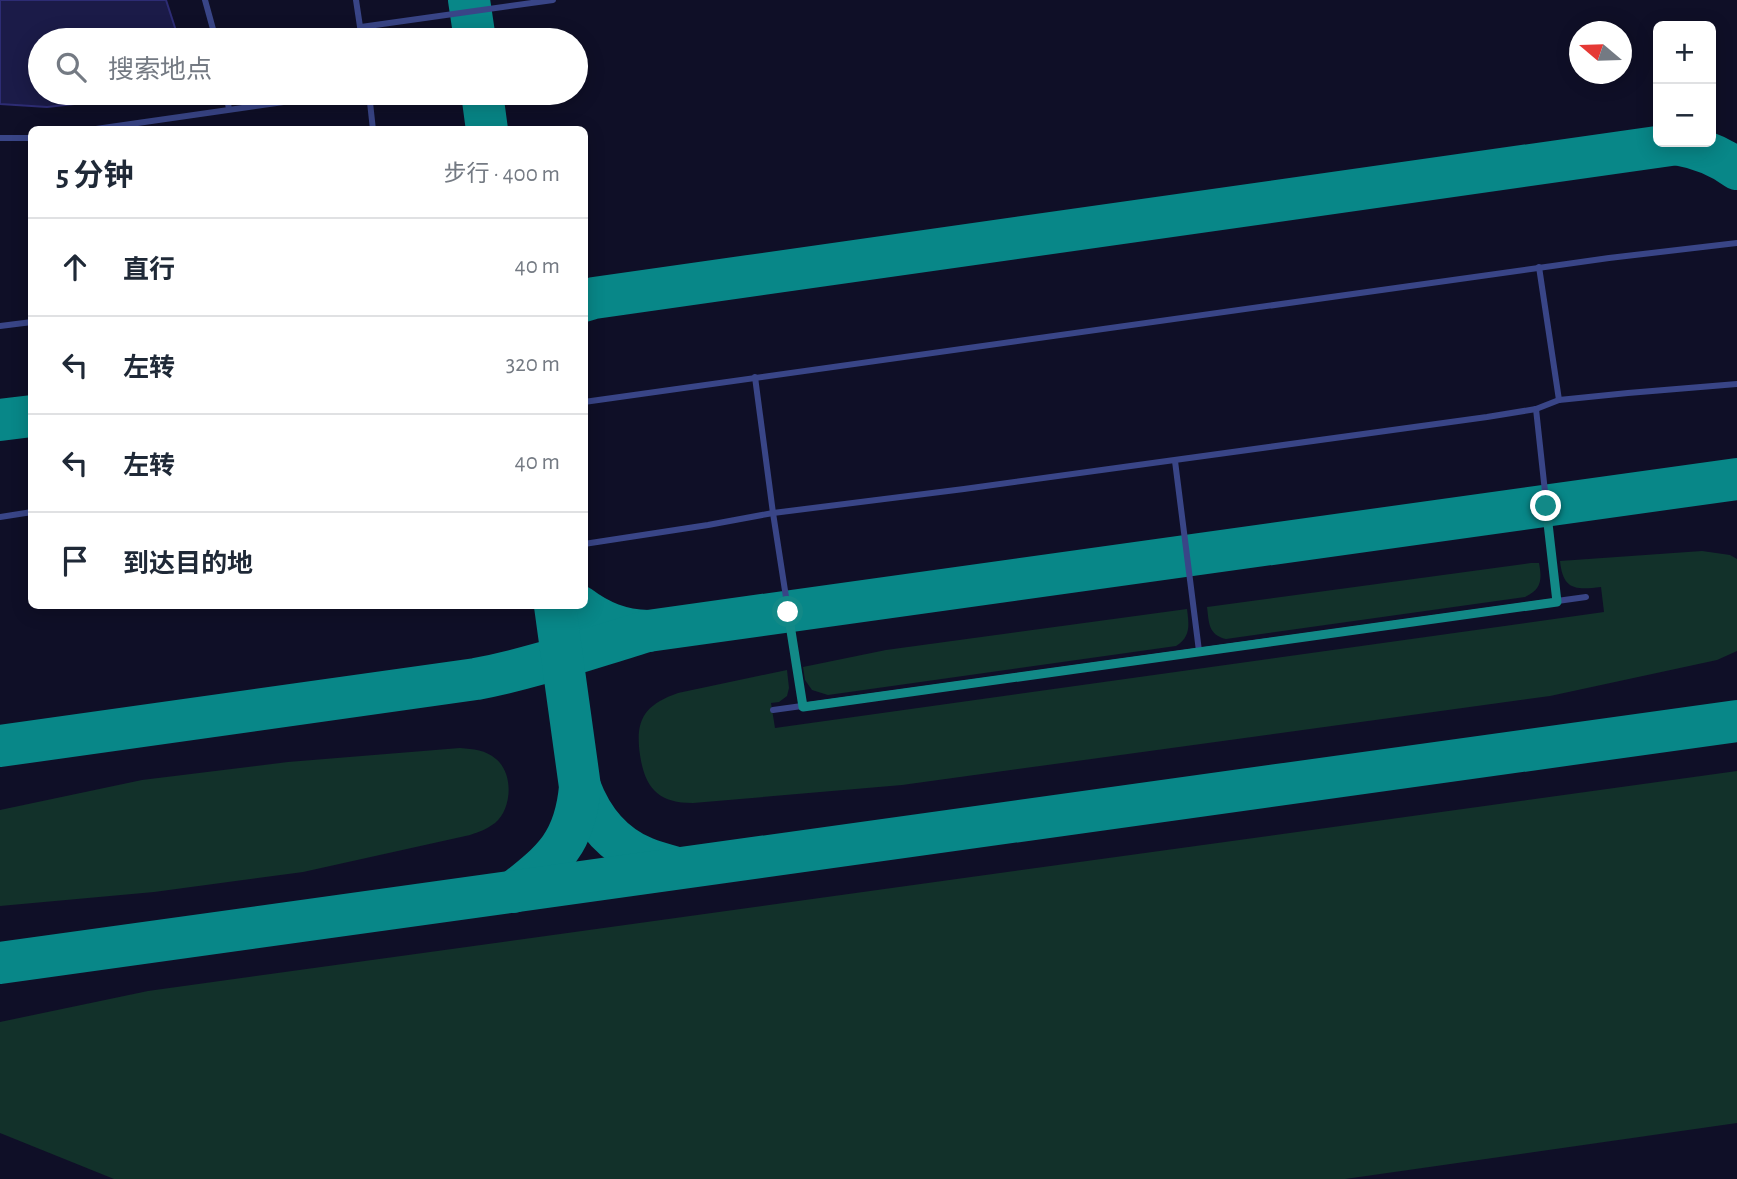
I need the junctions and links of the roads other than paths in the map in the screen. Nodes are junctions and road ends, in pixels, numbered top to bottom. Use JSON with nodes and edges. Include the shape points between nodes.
{"nodes":[{"id":1,"x":205,"y":0,"type":"edge"},
{"id":2,"x":356,"y":0,"type":"edge"},
{"id":3,"x":553,"y":0,"type":"edge"},
{"id":4,"x":361,"y":27,"type":"joint"},
{"id":5,"x":213,"y":28,"type":"edge"},
{"id":6,"x":228,"y":105,"type":"edge"},
{"id":7,"x":264,"y":105,"type":"edge"},
{"id":8,"x":370,"y":105,"type":"edge"},
{"id":9,"x":229,"y":110,"type":"junction"},
{"id":10,"x":117,"y":126,"type":"edge"},
{"id":11,"x":373,"y":126,"type":"edge"},
{"id":12,"x":0,"y":138,"type":"edge"},
{"id":13,"x":28,"y":138,"type":"edge"},
{"id":14,"x":1737,"y":243,"type":"edge"},
{"id":15,"x":1538,"y":267,"type":"junction"},
{"id":16,"x":28,"y":322,"type":"edge"},
{"id":17,"x":0,"y":326,"type":"edge"},
{"id":18,"x":755,"y":377,"type":"junction"},
{"id":19,"x":1737,"y":384,"type":"edge"},
{"id":20,"x":1559,"y":400,"type":"junction"},
{"id":21,"x":588,"y":401,"type":"edge"},
{"id":22,"x":1536,"y":410,"type":"junction"},
{"id":23,"x":1175,"y":461,"type":"junction"},
{"id":24,"x":28,"y":513,"type":"edge"},
{"id":25,"x":773,"y":513,"type":"junction"},
{"id":26,"x":0,"y":517,"type":"edge"},
{"id":27,"x":588,"y":543,"type":"edge"},
{"id":28,"x":1586,"y":597,"type":"dead end"},
{"id":29,"x":1557,"y":602,"type":"junction"},
{"id":30,"x":1199,"y":651,"type":"junction"},
{"id":31,"x":803,"y":707,"type":"junction"},
{"id":32,"x":773,"y":710,"type":"dead end"}],
"edges":[{"from":1,"to":5,"type":"lane"},
{"from":2,"to":4,"type":"lane"},
{"from":3,"to":4,"type":"lane"},
{"from":6,"to":9,"type":"lane"},
{"from":7,"to":9,"type":"lane"},
{"from":8,"to":11,"type":"lane"},
{"from":9,"to":10,"type":"lane"},
{"from":12,"to":13,"type":"lane"},
{"from":14,"to":15,"type":"lane"},
{"from":15,"to":18,"type":"lane"},
{"from":15,"to":20,"type":"lane"},
{"from":16,"to":17,"type":"lane"},
{"from":18,"to":21,"type":"lane"},
{"from":18,"to":25,"type":"lane"},
{"from":19,"to":20,"type":"lane"},
{"from":20,"to":22,"type":"lane"},
{"from":22,"to":23,"type":"lane"},
{"from":22,"to":29,"type":"lane"},
{"from":23,"to":25,"type":"lane"},
{"from":23,"to":30,"type":"lane"},
{"from":24,"to":26,"type":"lane"},
{"from":25,"to":27,"type":"lane"},
{"from":25,"to":31,"type":"lane"},
{"from":28,"to":29,"type":"lane"},
{"from":29,"to":30,"type":"lane"},
{"from":30,"to":31,"type":"lane"},
{"from":31,"to":32,"type":"lane"}]}
